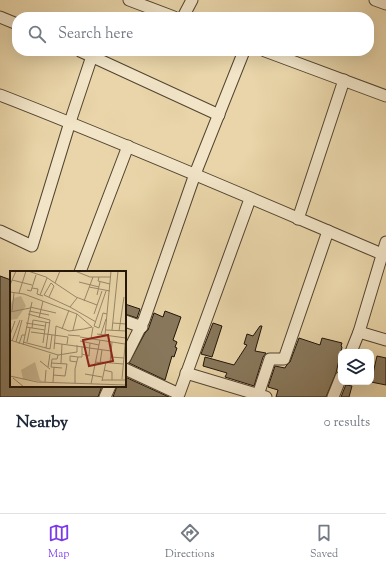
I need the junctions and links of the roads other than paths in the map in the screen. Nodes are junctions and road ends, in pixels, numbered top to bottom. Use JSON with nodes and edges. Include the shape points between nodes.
{"nodes":[{"id":1,"x":129,"y":0,"type":"edge"},
{"id":2,"x":192,"y":0,"type":"edge"},
{"id":3,"x":375,"y":0,"type":"edge"},
{"id":4,"x":386,"y":4,"type":"edge"},
{"id":5,"x":161,"y":12,"type":"edge"},
{"id":6,"x":186,"y":12,"type":"edge"},
{"id":7,"x":0,"y":17,"type":"edge"},
{"id":8,"x":12,"y":22,"type":"edge"},
{"id":9,"x":92,"y":56,"type":"joint"},
{"id":10,"x":242,"y":56,"type":"edge"},
{"id":11,"x":279,"y":56,"type":"edge"},
{"id":12,"x":344,"y":80,"type":"junction"},
{"id":13,"x":0,"y":95,"type":"edge"},
{"id":14,"x":386,"y":96,"type":"edge"},
{"id":15,"x":219,"y":115,"type":"junction"},
{"id":16,"x":70,"y":122,"type":"junction"},
{"id":17,"x":128,"y":146,"type":"junction"},
{"id":18,"x":195,"y":174,"type":"junction"},
{"id":19,"x":250,"y":199,"type":"junction"},
{"id":20,"x":298,"y":219,"type":"junction"},
{"id":21,"x":0,"y":231,"type":"edge"},
{"id":22,"x":328,"y":231,"type":"junction"},
{"id":23,"x":386,"y":242,"type":"edge"},
{"id":24,"x":382,"y":254,"type":"junction"},
{"id":25,"x":80,"y":271,"type":"edge"},
{"id":26,"x":126,"y":321,"type":"edge"},
{"id":27,"x":142,"y":327,"type":"junction"},
{"id":28,"x":359,"y":332,"type":"junction"},
{"id":29,"x":386,"y":340,"type":"edge"},
{"id":30,"x":352,"y":349,"type":"edge"},
{"id":31,"x":126,"y":356,"type":"edge"},
{"id":32,"x":126,"y":369,"type":"edge"},
{"id":33,"x":186,"y":373,"type":"junction"},
{"id":34,"x":338,"y":384,"type":"edge"},
{"id":35,"x":110,"y":387,"type":"edge"},
{"id":36,"x":263,"y":396,"type":"edge"},
{"id":37,"x":105,"y":397,"type":"edge"},
{"id":38,"x":333,"y":397,"type":"edge"}],
"edges":[{"from":1,"to":5,"type":"street"},
{"from":2,"to":6,"type":"street"},
{"from":3,"to":4,"type":"street"},
{"from":7,"to":8,"type":"street"},
{"from":9,"to":15,"type":"street"},
{"from":9,"to":16,"type":"street"},
{"from":10,"to":15,"type":"street"},
{"from":11,"to":12,"type":"street"},
{"from":12,"to":14,"type":"street"},
{"from":12,"to":20,"type":"street"},
{"from":13,"to":16,"type":"street"},
{"from":15,"to":18,"type":"street"},
{"from":16,"to":17,"type":"street"},
{"from":16,"to":21,"type":"street","via":[[32,246]]},
{"from":17,"to":18,"type":"street"},
{"from":17,"to":25,"type":"street"},
{"from":18,"to":19,"type":"street"},
{"from":18,"to":27,"type":"street"},
{"from":19,"to":20,"type":"street"},
{"from":19,"to":33,"type":"street"},
{"from":20,"to":22,"type":"street"},
{"from":22,"to":24,"type":"street"},
{"from":22,"to":36,"type":"street","via":[[284,359],[270,359]]},
{"from":23,"to":24,"type":"street"},
{"from":24,"to":28,"type":"street"},
{"from":26,"to":27,"type":"street"},
{"from":27,"to":31,"type":"street"},
{"from":28,"to":29,"type":"street"},
{"from":28,"to":30,"type":"street"},
{"from":32,"to":33,"type":"street","via":[[179,394]]},
{"from":33,"to":36,"type":"street"},
{"from":34,"to":38,"type":"street"},
{"from":35,"to":37,"type":"street"}]}
